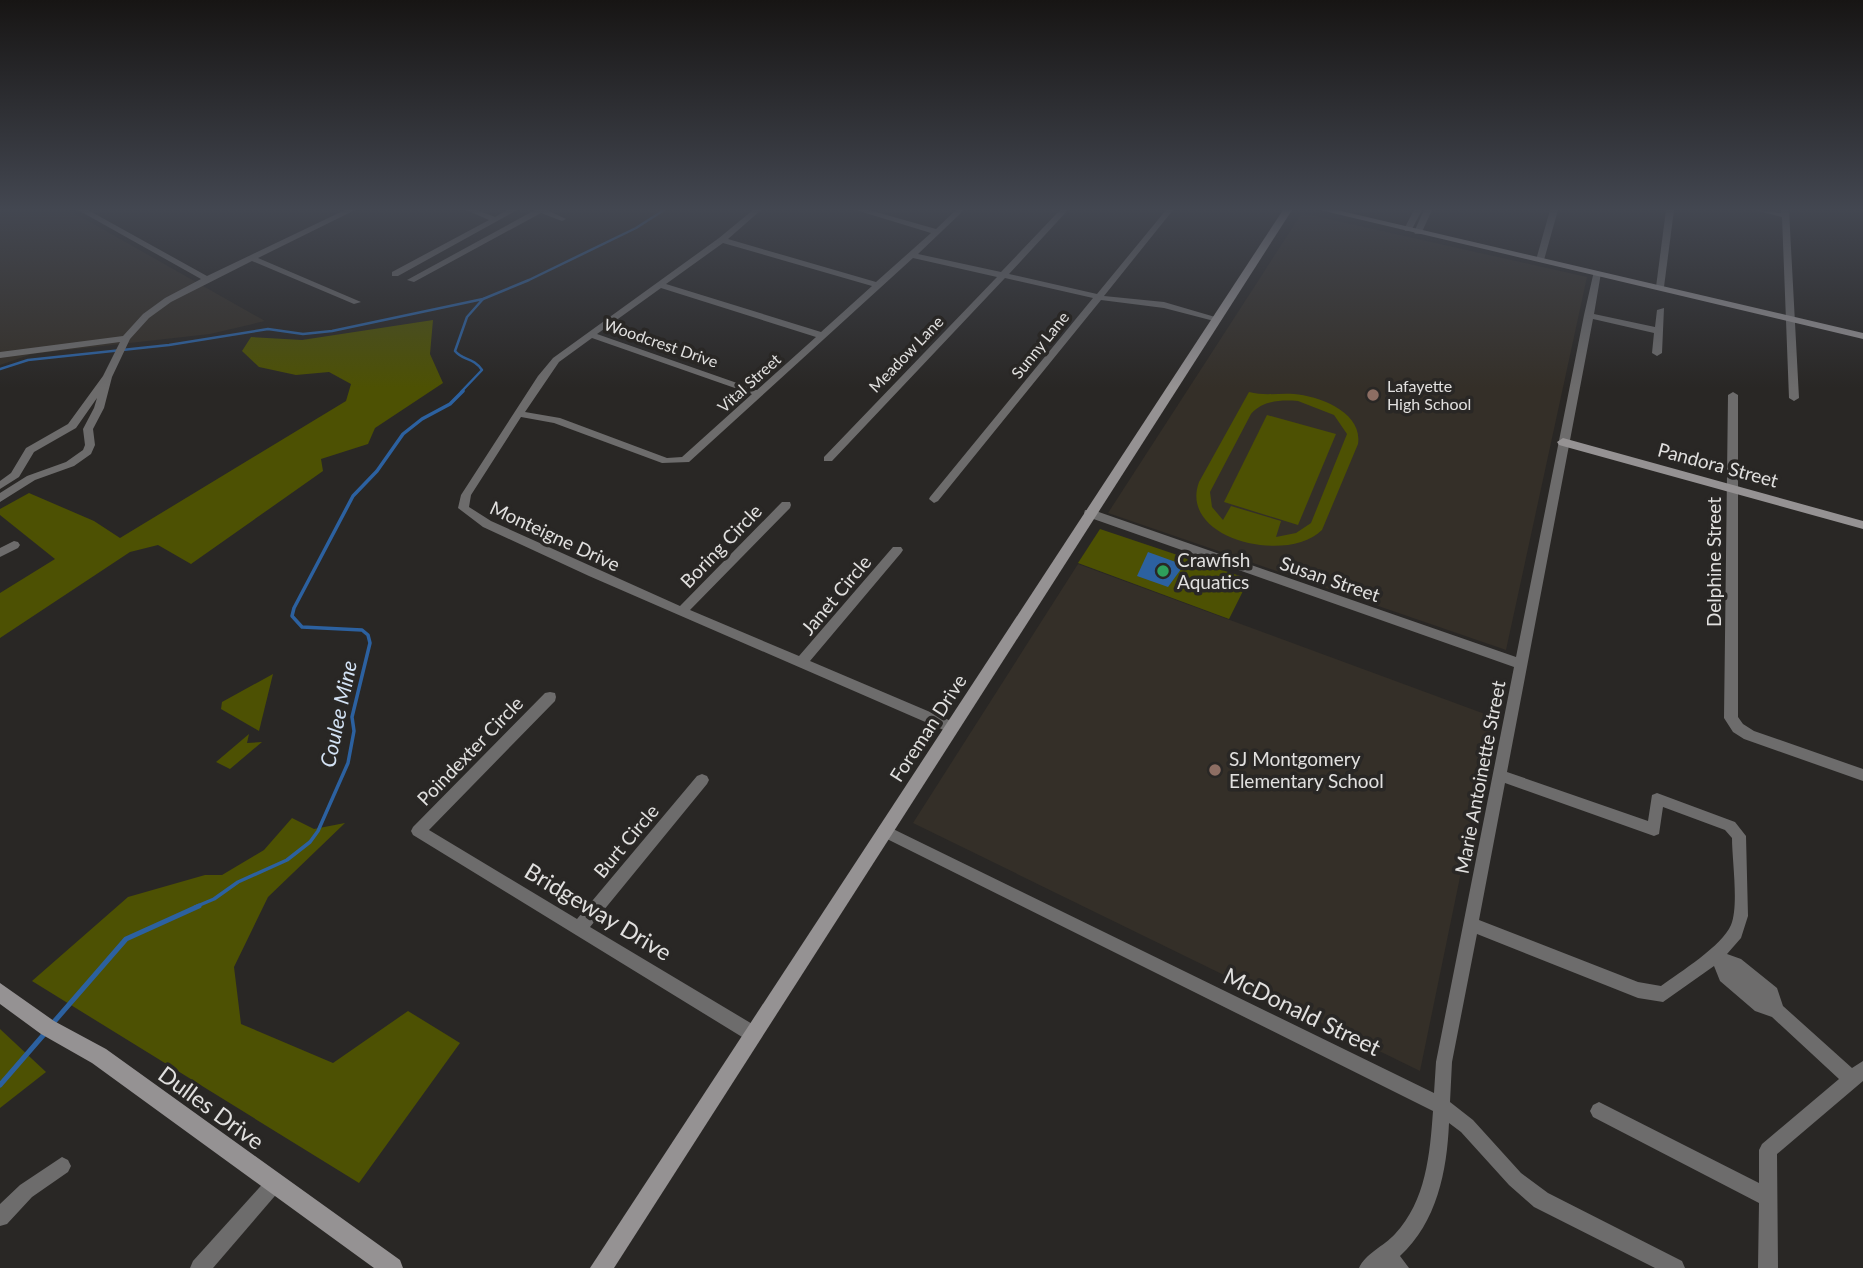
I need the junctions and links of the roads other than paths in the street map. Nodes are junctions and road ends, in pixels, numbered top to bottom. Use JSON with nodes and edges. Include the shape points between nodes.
{"nodes":[{"id":1,"x":189,"y":269,"type":"edge"},
{"id":2,"x":228,"y":269,"type":"edge"},
{"id":3,"x":279,"y":269,"type":"edge"},
{"id":4,"x":404,"y":269,"type":"edge"},
{"id":5,"x":429,"y":269,"type":"edge"},
{"id":6,"x":682,"y":269,"type":"edge"},
{"id":7,"x":822,"y":269,"type":"edge"},
{"id":8,"x":897,"y":269,"type":"edge"},
{"id":9,"x":974,"y":269,"type":"edge"},
{"id":10,"x":1010,"y":269,"type":"edge"},
{"id":11,"x":1123,"y":269,"type":"edge"},
{"id":12,"x":1251,"y":269,"type":"edge"},
{"id":13,"x":1584,"y":269,"type":"edge"},
{"id":14,"x":1662,"y":269,"type":"edge"},
{"id":15,"x":1788,"y":269,"type":"edge"},
{"id":16,"x":1597,"y":272,"type":"junction"},
{"id":17,"x":395,"y":274,"type":"dead end"},
{"id":18,"x":1003,"y":276,"type":"junction"},
{"id":19,"x":207,"y":279,"type":"junction"},
{"id":20,"x":411,"y":279,"type":"dead end"},
{"id":21,"x":660,"y":285,"type":"junction"},
{"id":22,"x":879,"y":286,"type":"junction"},
{"id":23,"x":1660,"y":287,"type":"junction"},
{"id":24,"x":1100,"y":298,"type":"junction"},
{"id":25,"x":357,"y":302,"type":"dead end"},
{"id":26,"x":1661,"y":310,"type":"dead end"},
{"id":27,"x":1588,"y":315,"type":"junction"},
{"id":28,"x":1219,"y":319,"type":"junction"},
{"id":29,"x":1790,"y":319,"type":"junction"},
{"id":30,"x":1659,"y":331,"type":"junction"},
{"id":31,"x":591,"y":335,"type":"junction"},
{"id":32,"x":823,"y":336,"type":"junction"},
{"id":33,"x":1863,"y":336,"type":"edge"},
{"id":34,"x":125,"y":340,"type":"junction"},
{"id":35,"x":1657,"y":353,"type":"dead end"},
{"id":36,"x":0,"y":355,"type":"edge"},
{"id":37,"x":107,"y":377,"type":"junction"},
{"id":38,"x":760,"y":394,"type":"junction"},
{"id":39,"x":1733,"y":395,"type":"dead end"},
{"id":40,"x":1794,"y":398,"type":"dead end"},
{"id":41,"x":520,"y":414,"type":"junction"},
{"id":42,"x":57,"y":436,"type":"junction"},
{"id":43,"x":88,"y":437,"type":"junction"},
{"id":44,"x":1563,"y":442,"type":"junction"},
{"id":45,"x":828,"y":459,"type":"dead end"},
{"id":46,"x":21,"y":467,"type":"junction"},
{"id":47,"x":46,"y":472,"type":"junction"},
{"id":48,"x":0,"y":486,"type":"edge"},
{"id":49,"x":1732,"y":488,"type":"junction"},
{"id":50,"x":0,"y":498,"type":"edge"},
{"id":51,"x":934,"y":499,"type":"dead end"},
{"id":52,"x":786,"y":505,"type":"dead end"},
{"id":53,"x":1089,"y":513,"type":"junction"},
{"id":54,"x":1863,"y":525,"type":"edge"},
{"id":55,"x":15,"y":545,"type":"dead end"},
{"id":56,"x":897,"y":550,"type":"dead end"},
{"id":57,"x":0,"y":553,"type":"edge"},
{"id":58,"x":682,"y":611,"type":"junction"},
{"id":59,"x":801,"y":663,"type":"junction"},
{"id":60,"x":1521,"y":664,"type":"junction"},
{"id":61,"x":550,"y":697,"type":"dead end"},
{"id":62,"x":951,"y":727,"type":"junction"},
{"id":63,"x":1499,"y":775,"type":"junction"},
{"id":64,"x":1863,"y":775,"type":"edge"},
{"id":65,"x":702,"y":780,"type":"dead end"},
{"id":66,"x":418,"y":831,"type":"joint"},
{"id":67,"x":884,"y":831,"type":"junction"},
{"id":68,"x":1471,"y":924,"type":"junction"},
{"id":69,"x":580,"y":927,"type":"junction"},
{"id":70,"x":1717,"y":956,"type":"junction"},
{"id":71,"x":0,"y":992,"type":"edge"},
{"id":72,"x":753,"y":1034,"type":"junction"},
{"id":73,"x":1857,"y":1075,"type":"edge"},
{"id":74,"x":1441,"y":1106,"type":"junction"},
{"id":75,"x":1599,"y":1111,"type":"dead end"},
{"id":76,"x":62,"y":1166,"type":"dead end"},
{"id":77,"x":274,"y":1184,"type":"junction"},
{"id":78,"x":1768,"y":1198,"type":"junction"},
{"id":79,"x":0,"y":1217,"type":"edge"},
{"id":80,"x":1392,"y":1261,"type":"edge"},
{"id":81,"x":200,"y":1268,"type":"edge"},
{"id":82,"x":392,"y":1268,"type":"edge"},
{"id":83,"x":601,"y":1268,"type":"edge"},
{"id":84,"x":1369,"y":1268,"type":"edge"},
{"id":85,"x":1675,"y":1268,"type":"edge"},
{"id":86,"x":1768,"y":1268,"type":"edge"}],
"edges":[{"from":1,"to":19,"type":"street"},
{"from":2,"to":19,"type":"street"},
{"from":3,"to":25,"type":"street"},
{"from":4,"to":17,"type":"street"},
{"from":5,"to":20,"type":"street"},
{"from":6,"to":21,"type":"street","name":"Monteigne Drive"},
{"from":7,"to":22,"type":"street"},
{"from":8,"to":22,"type":"street","name":"Vital Street"},
{"from":9,"to":18,"type":"street"},
{"from":10,"to":18,"type":"street","name":"Meadow Lane"},
{"from":11,"to":24,"type":"street","name":"Sunny Lane"},
{"from":12,"to":28,"type":"street","name":"Foreman Drive"},
{"from":13,"to":16,"type":"street"},
{"from":14,"to":23,"type":"street"},
{"from":15,"to":29,"type":"street"},
{"from":16,"to":23,"type":"street"},
{"from":16,"to":27,"type":"street","name":"Marie Antoinette Street"},
{"from":18,"to":24,"type":"street"},
{"from":18,"to":45,"type":"street","name":"Meadow Lane"},
{"from":19,"to":34,"type":"street","via":[[146,316]]},
{"from":21,"to":31,"type":"street","name":"Monteigne Drive"},
{"from":21,"to":32,"type":"street"},
{"from":22,"to":32,"type":"street","name":"Vital Street"},
{"from":23,"to":29,"type":"street"},
{"from":24,"to":28,"type":"street","via":[[1164,305]]},
{"from":24,"to":51,"type":"street","name":"Sunny Lane"},
{"from":26,"to":30,"type":"street"},
{"from":27,"to":30,"type":"street"},
{"from":27,"to":44,"type":"street","name":"Marie Antoinette Street"},
{"from":28,"to":53,"type":"street","name":"Foreman Drive"},
{"from":29,"to":33,"type":"street"},
{"from":29,"to":40,"type":"street"},
{"from":30,"to":35,"type":"street"},
{"from":31,"to":38,"type":"street","name":"Woodcrest Drive"},
{"from":31,"to":41,"type":"street","name":"Monteigne Drive","via":[[548,368]]},
{"from":32,"to":38,"type":"street","name":"Vital Street"},
{"from":34,"to":36,"type":"street"},
{"from":34,"to":37,"type":"street"},
{"from":37,"to":42,"type":"street","via":[[72,426]]},
{"from":37,"to":43,"type":"street"},
{"from":38,"to":41,"type":"street","name":"Vital Street","via":[[690,457],[675,462],[549,417]]},
{"from":39,"to":49,"type":"street","name":"Delphine Street"},
{"from":41,"to":58,"type":"street","name":"Monteigne Drive","via":[[466,495],[465,510]]},
{"from":42,"to":43,"type":"street"},
{"from":42,"to":46,"type":"street","via":[[30,450]]},
{"from":43,"to":47,"type":"street","via":[[90,445],[80,458]]},
{"from":44,"to":49,"type":"street","name":"Pandora Street"},
{"from":44,"to":60,"type":"street","name":"Marie Antoinette Street"},
{"from":46,"to":47,"type":"street"},
{"from":46,"to":48,"type":"street"},
{"from":47,"to":50,"type":"street"},
{"from":49,"to":54,"type":"street","name":"Pandora Street"},
{"from":49,"to":64,"type":"street","name":"Delphine Street","via":[[1731,718],[1749,735]]},
{"from":52,"to":58,"type":"street","name":"Boring Circle"},
{"from":53,"to":60,"type":"street","name":"Susan Street"},
{"from":53,"to":62,"type":"street","name":"Foreman Drive"},
{"from":55,"to":57,"type":"street"},
{"from":56,"to":59,"type":"street","name":"Janet Circle"},
{"from":58,"to":59,"type":"street","name":"Monteigne Drive"},
{"from":59,"to":62,"type":"street","name":"Monteigne Drive"},
{"from":60,"to":63,"type":"street","name":"Marie Antoinette Street"},
{"from":61,"to":66,"type":"street","name":"Poindexter Circle"},
{"from":62,"to":67,"type":"street","name":"Foreman Drive"},
{"from":63,"to":68,"type":"street","name":"Marie Antoinette Street"},
{"from":63,"to":70,"type":"street","via":[[1654,830],[1657,799],[1730,826],[1739,836],[1739,925]]},
{"from":65,"to":69,"type":"street","name":"Burt Circle"},
{"from":66,"to":69,"type":"street","name":"Bridgeway Drive"},
{"from":67,"to":72,"type":"street","name":"Foreman Drive"},
{"from":67,"to":74,"type":"street","name":"McDonald Street"},
{"from":68,"to":70,"type":"street","via":[[1638,990],[1663,994]]},
{"from":68,"to":74,"type":"street","name":"Marie Antoinette Street","via":[[1444,1062]]},
{"from":69,"to":72,"type":"street","name":"Bridgeway Drive"},
{"from":70,"to":73,"type":"street","via":[[1735,964],[1772,995],[1777,1011]]},
{"from":71,"to":77,"type":"street","name":"Dulles Drive","via":[[99,1056]]},
{"from":72,"to":83,"type":"street","name":"Foreman Drive"},
{"from":73,"to":78,"type":"street","via":[[1769,1150]]},
{"from":74,"to":80,"type":"street","name":"Marie Antoinette Street","via":[[1437,1164],[1423,1206]]},
{"from":74,"to":85,"type":"street","name":"McDonald Street","via":[[1541,1200]]},
{"from":75,"to":78,"type":"street"},
{"from":76,"to":79,"type":"street","via":[[26,1191]]},
{"from":77,"to":81,"type":"street"},
{"from":77,"to":82,"type":"street","name":"Dulles Drive"},
{"from":78,"to":86,"type":"street"},
{"from":80,"to":84,"type":"street","name":"Marie Antoinette Street"}]}
